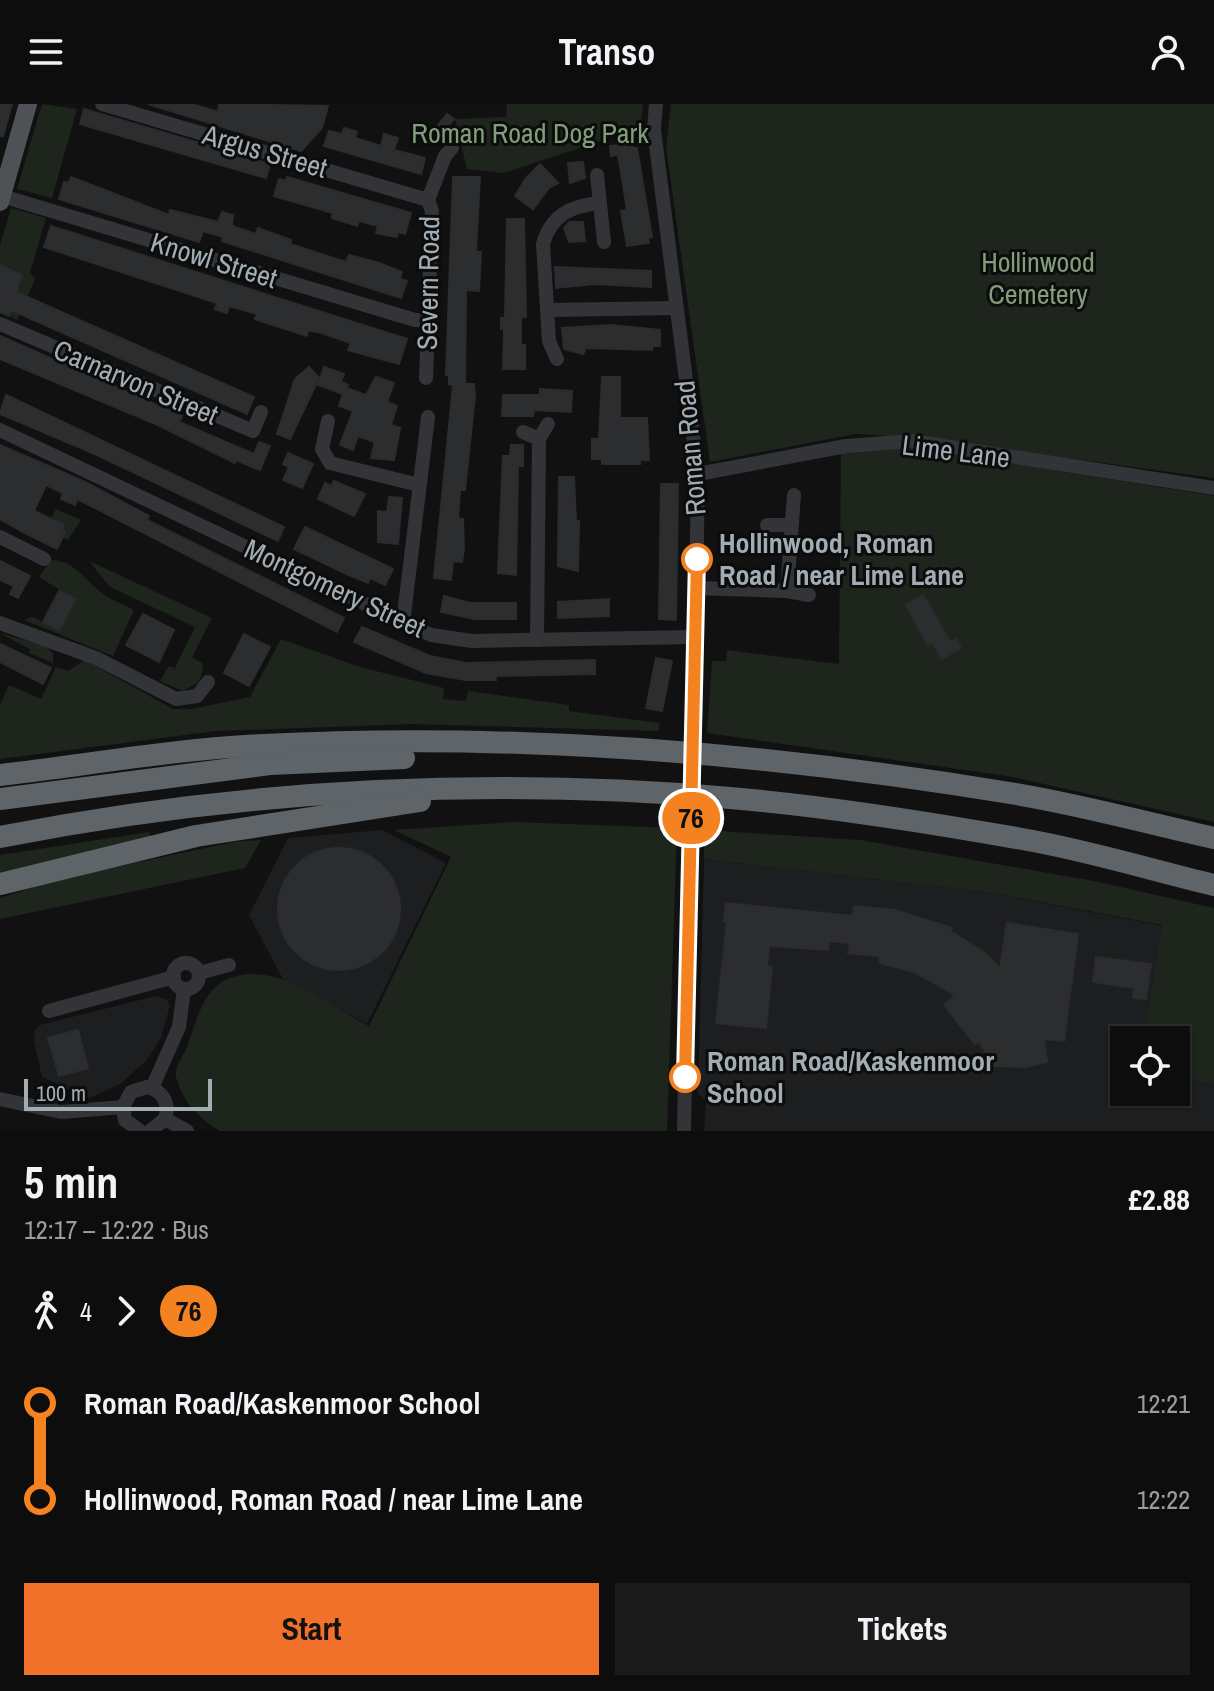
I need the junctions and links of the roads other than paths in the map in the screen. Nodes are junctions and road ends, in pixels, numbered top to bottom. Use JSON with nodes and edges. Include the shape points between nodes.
{"nodes":[{"id":1,"x":28,"y":104,"type":"edge"},
{"id":2,"x":102,"y":104,"type":"edge"},
{"id":3,"x":656,"y":104,"type":"edge"},
{"id":4,"x":452,"y":148,"type":"dead end"},
{"id":5,"x":597,"y":175,"type":"dead end"},
{"id":6,"x":1,"y":199,"type":"edge"},
{"id":7,"x":428,"y":200,"type":"junction"},
{"id":8,"x":599,"y":203,"type":"junction"},
{"id":9,"x":604,"y":242,"type":"dead end"},
{"id":10,"x":676,"y":308,"type":"junction"},
{"id":11,"x":549,"y":310,"type":"junction"},
{"id":12,"x":428,"y":320,"type":"junction"},
{"id":13,"x":0,"y":324,"type":"edge"},
{"id":14,"x":557,"y":359,"type":"dead end"},
{"id":15,"x":426,"y":378,"type":"dead end"},
{"id":16,"x":261,"y":412,"type":"dead end"},
{"id":17,"x":428,"y":417,"type":"dead end"},
{"id":18,"x":328,"y":421,"type":"dead end"},
{"id":19,"x":548,"y":424,"type":"dead end"},
{"id":20,"x":0,"y":430,"type":"edge"},
{"id":21,"x":523,"y":432,"type":"dead end"},
{"id":22,"x":539,"y":439,"type":"junction"},
{"id":23,"x":698,"y":474,"type":"junction"},
{"id":24,"x":419,"y":485,"type":"junction"},
{"id":25,"x":1214,"y":488,"type":"edge"},
{"id":26,"x":794,"y":495,"type":"dead end"},
{"id":27,"x":767,"y":525,"type":"dead end"},
{"id":28,"x":790,"y":525,"type":"junction"},
{"id":29,"x":0,"y":537,"type":"edge"},
{"id":30,"x":44,"y":559,"type":"dead end"},
{"id":31,"x":696,"y":588,"type":"junction"},
{"id":32,"x":787,"y":591,"type":"junction"},
{"id":33,"x":809,"y":595,"type":"dead end"},
{"id":34,"x":0,"y":623,"type":"edge"},
{"id":35,"x":403,"y":623,"type":"junction"},
{"id":36,"x":695,"y":637,"type":"junction"},
{"id":37,"x":537,"y":640,"type":"junction"},
{"id":38,"x":72,"y":649,"type":"junction"},
{"id":39,"x":65,"y":665,"type":"dead end"},
{"id":40,"x":208,"y":682,"type":"dead end"},
{"id":41,"x":621,"y":749,"type":"junction"},
{"id":42,"x":0,"y":775,"type":"edge"},
{"id":43,"x":484,"y":789,"type":"junction"},
{"id":44,"x":0,"y":799,"type":"edge"},
{"id":45,"x":0,"y":837,"type":"edge"},
{"id":46,"x":1214,"y":838,"type":"edge"},
{"id":47,"x":0,"y":884,"type":"edge"},
{"id":48,"x":1214,"y":885,"type":"edge"},
{"id":49,"x":229,"y":965,"type":"dead end"},
{"id":50,"x":199,"y":973,"type":"junction"},
{"id":51,"x":174,"y":977,"type":"junction"},
{"id":52,"x":184,"y":989,"type":"junction"},
{"id":53,"x":49,"y":1011,"type":"dead end"},
{"id":54,"x":152,"y":1088,"type":"junction"},
{"id":55,"x":0,"y":1099,"type":"edge"},
{"id":56,"x":123,"y":1107,"type":"junction"},
{"id":57,"x":165,"y":1119,"type":"junction"},
{"id":58,"x":140,"y":1131,"type":"edge"},
{"id":59,"x":150,"y":1131,"type":"edge"},
{"id":60,"x":187,"y":1131,"type":"edge"},
{"id":61,"x":684,"y":1131,"type":"edge"}],
"edges":[{"from":1,"to":6,"type":"main road"},
{"from":2,"to":7,"type":"street","name":"Argus Street"},
{"from":3,"to":10,"type":"street","name":"Roman Road","via":[[654,130]]},
{"from":4,"to":7,"type":"street","name":"Severn Road"},
{"from":5,"to":8,"type":"street"},
{"from":6,"to":12,"type":"street","name":"Knowl Street"},
{"from":7,"to":12,"type":"street","name":"Severn Road"},
{"from":8,"to":9,"type":"street"},
{"from":8,"to":11,"type":"street","via":[[563,213],[546,232],[542,257]]},
{"from":10,"to":11,"type":"street"},
{"from":10,"to":23,"type":"street","name":"Roman Road"},
{"from":11,"to":14,"type":"street","via":[[542,342]]},
{"from":12,"to":15,"type":"street","name":"Severn Road"},
{"from":13,"to":16,"type":"street","name":"Carnarvon Street","via":[[253,431]]},
{"from":17,"to":24,"type":"street"},
{"from":18,"to":24,"type":"street","via":[[322,449],[330,463]]},
{"from":19,"to":22,"type":"street"},
{"from":20,"to":35,"type":"street","name":"Montgomery Street"},
{"from":21,"to":22,"type":"street"},
{"from":22,"to":37,"type":"street"},
{"from":23,"to":25,"type":"street","name":"Lime Lane","via":[[846,446],[912,441]]},
{"from":23,"to":31,"type":"street","name":"Roman Road"},
{"from":24,"to":35,"type":"street"},
{"from":26,"to":28,"type":"street"},
{"from":27,"to":28,"type":"street"},
{"from":28,"to":32,"type":"street"},
{"from":29,"to":30,"type":"street"},
{"from":31,"to":32,"type":"street"},
{"from":31,"to":36,"type":"street","name":"Roman Road"},
{"from":32,"to":33,"type":"street"},
{"from":34,"to":38,"type":"street"},
{"from":35,"to":37,"type":"street","name":"Montgomery Street","via":[[448,639]]},
{"from":36,"to":37,"type":"street","name":"Montgomery Street"},
{"from":36,"to":61,"type":"street","name":"Roman Road","bridge":true},
{"from":38,"to":39,"type":"street"},
{"from":38,"to":40,"type":"street","via":[[176,699],[197,696]]},
{"from":41,"to":42,"type":"highway","via":[[483,743],[262,745]]},
{"from":41,"to":44,"type":"highway","via":[[270,764]]},
{"from":41,"to":46,"type":"highway","via":[[840,769],[1019,794]]},
{"from":43,"to":45,"type":"highway","via":[[362,791],[104,816]]},
{"from":43,"to":47,"type":"highway","via":[[196,836]]},
{"from":43,"to":48,"type":"highway","via":[[602,790],[792,806],[1025,839]]},
{"from":49,"to":50,"type":"street"},
{"from":50,"to":51,"type":"street","via":[[183,964]]},
{"from":50,"to":52,"type":"street","via":[[196,985]]},
{"from":51,"to":52,"type":"street"},
{"from":51,"to":53,"type":"street"},
{"from":52,"to":54,"type":"street","via":[[179,1027]]},
{"from":54,"to":56,"type":"street","via":[[131,1092]]},
{"from":54,"to":57,"type":"street","via":[[165,1099]]},
{"from":55,"to":56,"type":"street","via":[[61,1112]]},
{"from":56,"to":58,"type":"street","via":[[125,1120]]},
{"from":57,"to":59,"type":"street"},
{"from":57,"to":60,"type":"street"}]}
